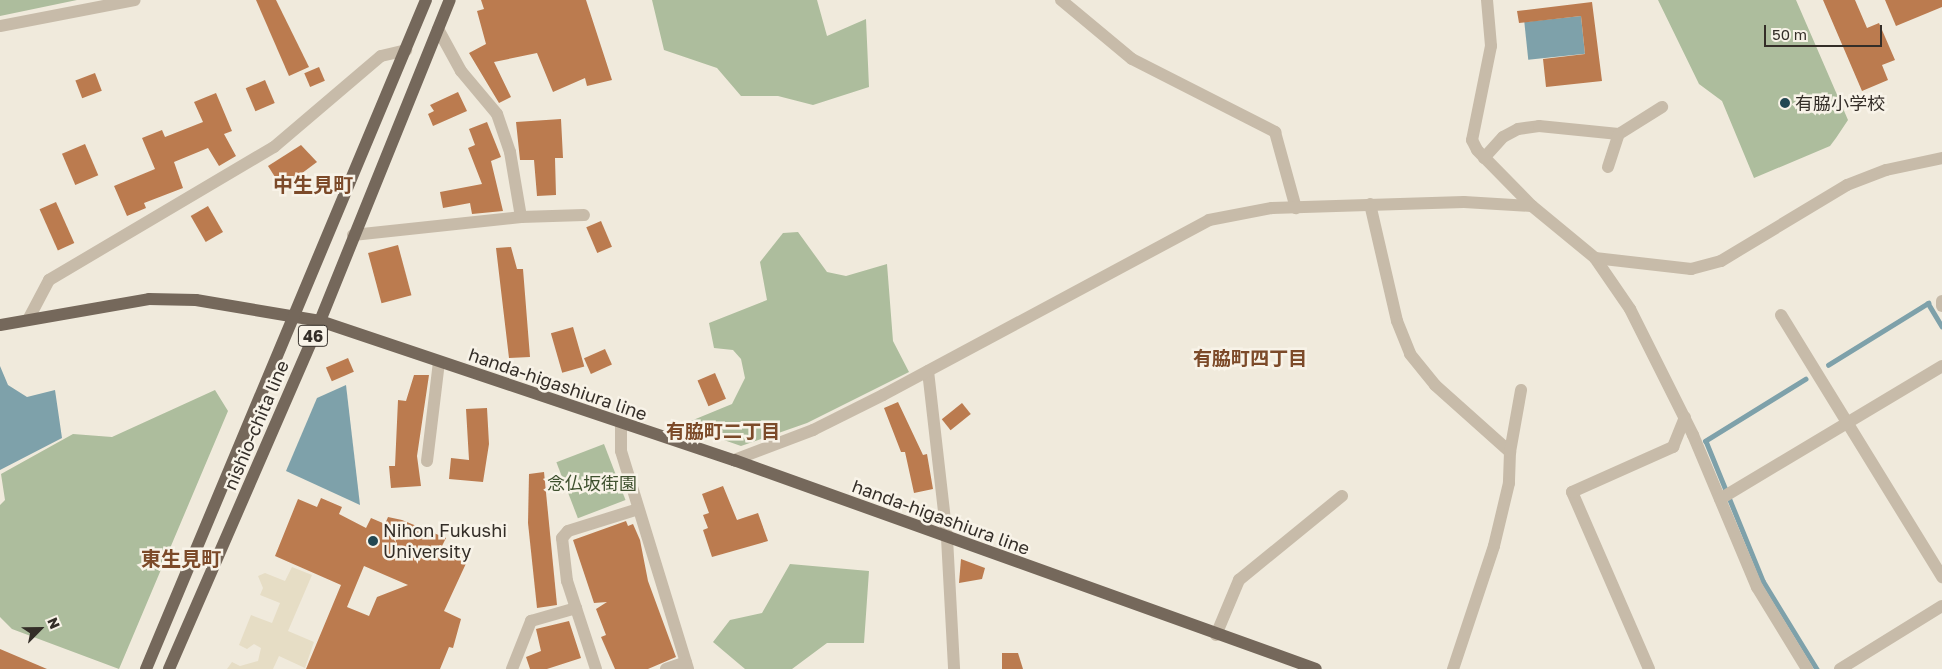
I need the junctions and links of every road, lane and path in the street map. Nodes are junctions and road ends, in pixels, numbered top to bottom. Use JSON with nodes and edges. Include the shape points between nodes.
{"nodes":[{"id":1,"x":136,"y":0,"type":"edge"},
{"id":2,"x":426,"y":0,"type":"edge"},
{"id":3,"x":450,"y":0,"type":"edge"},
{"id":4,"x":1061,"y":0,"type":"edge"},
{"id":5,"x":1487,"y":0,"type":"edge"},
{"id":6,"x":0,"y":26,"type":"edge"},
{"id":7,"x":438,"y":29,"type":"junction"},
{"id":8,"x":406,"y":50,"type":"junction"},
{"id":9,"x":1662,"y":107,"type":"dead end"},
{"id":10,"x":1619,"y":134,"type":"junction"},
{"id":11,"x":1484,"y":158,"type":"junction"},
{"id":12,"x":1942,"y":158,"type":"edge"},
{"id":13,"x":1608,"y":167,"type":"dead end"},
{"id":14,"x":1370,"y":204,"type":"junction"},
{"id":15,"x":1532,"y":206,"type":"junction"},
{"id":16,"x":1296,"y":208,"type":"junction"},
{"id":17,"x":584,"y":215,"type":"dead end"},
{"id":18,"x":521,"y":216,"type":"junction"},
{"id":19,"x":353,"y":235,"type":"junction"},
{"id":20,"x":1595,"y":258,"type":"junction"},
{"id":21,"x":1942,"y":301,"type":"edge"},
{"id":22,"x":1942,"y":306,"type":"edge"},
{"id":23,"x":1782,"y":315,"type":"dead end"},
{"id":24,"x":294,"y":317,"type":"junction"},
{"id":25,"x":29,"y":318,"type":"junction"},
{"id":26,"x":320,"y":321,"type":"junction"},
{"id":27,"x":0,"y":325,"type":"edge"},
{"id":28,"x":439,"y":362,"type":"junction"},
{"id":29,"x":1942,"y":366,"type":"edge"},
{"id":30,"x":928,"y":371,"type":"junction"},
{"id":31,"x":1521,"y":390,"type":"dead end"},
{"id":32,"x":1685,"y":417,"type":"junction"},
{"id":33,"x":1849,"y":424,"type":"junction"},
{"id":34,"x":621,"y":425,"type":"junction"},
{"id":35,"x":1510,"y":452,"type":"junction"},
{"id":36,"x":734,"y":460,"type":"junction"},
{"id":37,"x":427,"y":461,"type":"dead end"},
{"id":38,"x":1342,"y":496,"type":"dead end"},
{"id":39,"x":1721,"y":498,"type":"junction"},
{"id":40,"x":638,"y":509,"type":"junction"},
{"id":41,"x":947,"y":538,"type":"junction"},
{"id":42,"x":1942,"y":577,"type":"edge"},
{"id":43,"x":1942,"y":606,"type":"edge"},
{"id":44,"x":576,"y":608,"type":"junction"},
{"id":45,"x":1216,"y":635,"type":"junction"},
{"id":46,"x":687,"y":666,"type":"edge"},
{"id":47,"x":146,"y":669,"type":"edge"},
{"id":48,"x":169,"y":669,"type":"edge"},
{"id":49,"x":512,"y":669,"type":"edge"},
{"id":50,"x":596,"y":669,"type":"edge"},
{"id":51,"x":666,"y":669,"type":"edge"},
{"id":52,"x":954,"y":669,"type":"edge"},
{"id":53,"x":1316,"y":669,"type":"edge"},
{"id":54,"x":1452,"y":669,"type":"edge"},
{"id":55,"x":1649,"y":669,"type":"edge"},
{"id":56,"x":1807,"y":669,"type":"edge"},
{"id":57,"x":1840,"y":669,"type":"edge"}],
"edges":[{"from":1,"to":6,"type":"street"},
{"from":2,"to":8,"type":"main road","name":"nishio-chita line","number":"46"},
{"from":3,"to":7,"type":"main road","name":"nishio-chita line","number":"46"},
{"from":4,"to":16,"type":"street","via":[[1132,59],[1275,132]]},
{"from":5,"to":11,"type":"street","via":[[1491,46],[1472,140]]},
{"from":7,"to":18,"type":"street","via":[[461,71],[497,114],[510,152],[510,172]]},
{"from":7,"to":19,"type":"main road","name":"nishio-chita line","number":"46"},
{"from":8,"to":24,"type":"main road","name":"nishio-chita line","number":"46"},
{"from":8,"to":25,"type":"street","via":[[381,56],[274,147],[49,280]]},
{"from":9,"to":10,"type":"street"},
{"from":10,"to":11,"type":"street","via":[[1539,126],[1518,129],[1503,137]]},
{"from":10,"to":13,"type":"street"},
{"from":11,"to":15,"type":"street"},
{"from":12,"to":20,"type":"street","via":[[1886,170],[1847,186],[1721,261],[1691,269]]},
{"from":14,"to":15,"type":"street","via":[[1464,202]]},
{"from":14,"to":16,"type":"street"},
{"from":14,"to":35,"type":"street","via":[[1397,321],[1410,354],[1435,386]]},
{"from":15,"to":20,"type":"street"},
{"from":16,"to":30,"type":"street","via":[[1235,212],[1209,220]]},
{"from":17,"to":18,"type":"street"},
{"from":18,"to":19,"type":"street"},
{"from":19,"to":26,"type":"main road","name":"nishio-chita line","number":"46"},
{"from":20,"to":32,"type":"street","via":[[1639,325]]},
{"from":21,"to":22,"type":"street"},
{"from":23,"to":33,"type":"street"},
{"from":24,"to":25,"type":"main road","name":"handa-higashiura line","via":[[196,300],[149,299]]},
{"from":24,"to":26,"type":"main road","name":"handa-higashiura line"},
{"from":24,"to":47,"type":"main road","name":"nishio-chita line","number":"46"},
{"from":25,"to":27,"type":"main road","name":"handa-higashiura line"},
{"from":26,"to":28,"type":"main road","name":"handa-higashiura line"},
{"from":26,"to":48,"type":"main road","name":"nishio-chita line","number":"46"},
{"from":28,"to":34,"type":"main road","name":"handa-higashiura line"},
{"from":28,"to":37,"type":"street"},
{"from":29,"to":33,"type":"street"},
{"from":30,"to":36,"type":"street","via":[[813,430]]},
{"from":30,"to":41,"type":"street"},
{"from":31,"to":35,"type":"street"},
{"from":32,"to":39,"type":"street"},
{"from":32,"to":55,"type":"street","via":[[1673,447],[1572,492]]},
{"from":33,"to":39,"type":"street"},
{"from":33,"to":42,"type":"street"},
{"from":34,"to":36,"type":"main road","name":"handa-higashiura line"},
{"from":34,"to":40,"type":"street","via":[[621,450]]},
{"from":35,"to":54,"type":"street","via":[[1509,483],[1494,546]]},
{"from":36,"to":41,"type":"main road","name":"handa-higashiura line"},
{"from":38,"to":45,"type":"street","via":[[1239,580]]},
{"from":39,"to":56,"type":"street","via":[[1757,587]]},
{"from":40,"to":44,"type":"street","via":[[568,531],[562,538],[567,581]]},
{"from":40,"to":46,"type":"street"},
{"from":41,"to":45,"type":"main road","name":"handa-higashiura line"},
{"from":41,"to":52,"type":"street"},
{"from":43,"to":57,"type":"street"},
{"from":44,"to":49,"type":"street","via":[[531,621]]},
{"from":44,"to":50,"type":"street"},
{"from":45,"to":53,"type":"main road","name":"handa-higashiura line"},
{"from":46,"to":51,"type":"street"}]}
